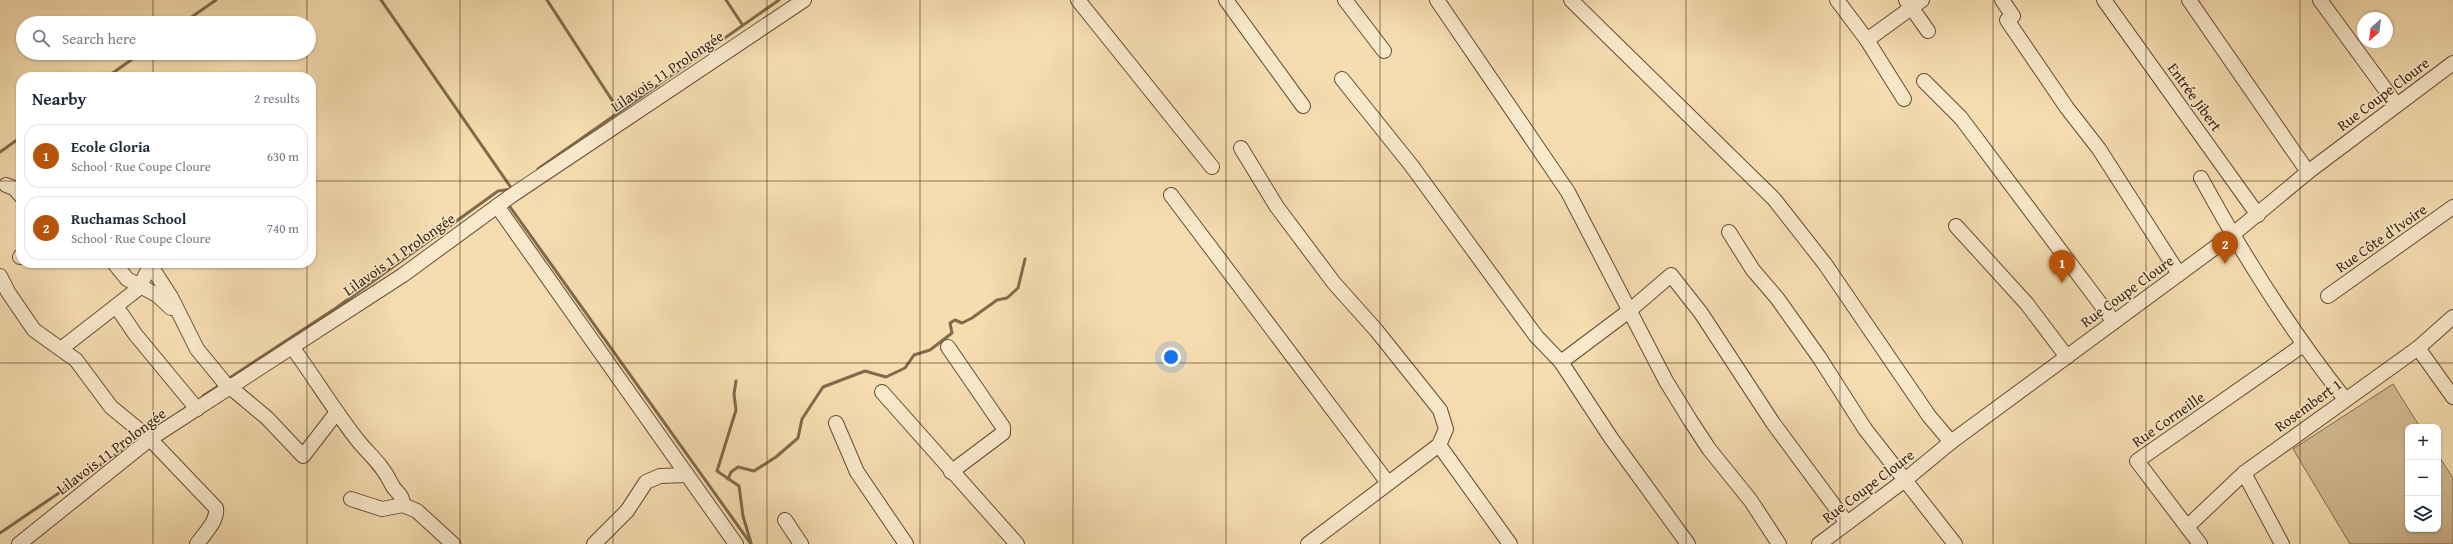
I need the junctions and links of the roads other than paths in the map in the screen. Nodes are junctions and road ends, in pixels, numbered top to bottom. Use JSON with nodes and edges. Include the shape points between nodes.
{"nodes":[{"id":1,"x":804,"y":0,"type":"edge"},
{"id":2,"x":1078,"y":0,"type":"edge"},
{"id":3,"x":1226,"y":0,"type":"edge"},
{"id":4,"x":1345,"y":0,"type":"edge"},
{"id":5,"x":1437,"y":0,"type":"edge"},
{"id":6,"x":1571,"y":0,"type":"edge"},
{"id":7,"x":1837,"y":0,"type":"edge"},
{"id":8,"x":2002,"y":0,"type":"edge"},
{"id":9,"x":2104,"y":0,"type":"edge"},
{"id":10,"x":2189,"y":0,"type":"edge"},
{"id":11,"x":2320,"y":0,"type":"edge"},
{"id":12,"x":1913,"y":3,"type":"edge"},
{"id":13,"x":1928,"y":31,"type":"dead end"},
{"id":14,"x":1867,"y":40,"type":"junction"},
{"id":15,"x":1384,"y":51,"type":"dead end"},
{"id":16,"x":2453,"y":63,"type":"edge"},
{"id":17,"x":1342,"y":79,"type":"dead end"},
{"id":18,"x":1924,"y":81,"type":"dead end"},
{"id":19,"x":1904,"y":99,"type":"dead end"},
{"id":20,"x":2396,"y":104,"type":"junction"},
{"id":21,"x":1303,"y":106,"type":"dead end"},
{"id":22,"x":1241,"y":148,"type":"dead end"},
{"id":23,"x":1212,"y":167,"type":"dead end"},
{"id":24,"x":2308,"y":172,"type":"junction"},
{"id":25,"x":2201,"y":178,"type":"dead end"},
{"id":26,"x":6,"y":185,"type":"dead end"},
{"id":27,"x":16,"y":190,"type":"edge"},
{"id":28,"x":1171,"y":195,"type":"dead end"},
{"id":29,"x":497,"y":206,"type":"junction"},
{"id":30,"x":2453,"y":207,"type":"edge"},
{"id":31,"x":2258,"y":215,"type":"junction"},
{"id":32,"x":1956,"y":226,"type":"dead end"},
{"id":33,"x":1729,"y":232,"type":"dead end"},
{"id":34,"x":2232,"y":235,"type":"junction"},
{"id":35,"x":118,"y":268,"type":"edge"},
{"id":36,"x":149,"y":268,"type":"edge"},
{"id":37,"x":151,"y":268,"type":"edge"},
{"id":38,"x":2179,"y":274,"type":"junction"},
{"id":39,"x":0,"y":276,"type":"edge"},
{"id":40,"x":140,"y":286,"type":"junction"},
{"id":41,"x":2328,"y":296,"type":"dead end"},
{"id":42,"x":116,"y":306,"type":"junction"},
{"id":43,"x":1629,"y":310,"type":"junction"},
{"id":44,"x":2453,"y":317,"type":"edge"},
{"id":45,"x":183,"y":319,"type":"junction"},
{"id":46,"x":2114,"y":322,"type":"junction"},
{"id":47,"x":2303,"y":345,"type":"junction"},
{"id":48,"x":292,"y":347,"type":"junction"},
{"id":49,"x":948,"y":347,"type":"dead end"},
{"id":50,"x":62,"y":348,"type":"junction"},
{"id":51,"x":2418,"y":348,"type":"junction"},
{"id":52,"x":2067,"y":356,"type":"junction"},
{"id":53,"x":1561,"y":362,"type":"junction"},
{"id":54,"x":230,"y":387,"type":"junction"},
{"id":55,"x":882,"y":392,"type":"dead end"},
{"id":56,"x":2453,"y":397,"type":"edge"},
{"id":57,"x":2344,"y":399,"type":"junction"},
{"id":58,"x":197,"y":409,"type":"junction"},
{"id":59,"x":337,"y":412,"type":"junction"},
{"id":60,"x":836,"y":423,"type":"dead end"},
{"id":61,"x":150,"y":439,"type":"junction"},
{"id":62,"x":1950,"y":442,"type":"junction"},
{"id":63,"x":1439,"y":445,"type":"junction"},
{"id":64,"x":951,"y":472,"type":"junction"},
{"id":65,"x":2244,"y":473,"type":"junction"},
{"id":66,"x":688,"y":475,"type":"junction"},
{"id":67,"x":1905,"y":480,"type":"junction"},
{"id":68,"x":1388,"y":483,"type":"junction"},
{"id":69,"x":352,"y":499,"type":"dead end"},
{"id":70,"x":403,"y":506,"type":"junction"},
{"id":71,"x":786,"y":520,"type":"dead end"},
{"id":72,"x":1847,"y":523,"type":"junction"},
{"id":73,"x":2187,"y":527,"type":"junction"},
{"id":74,"x":19,"y":544,"type":"edge"},
{"id":75,"x":197,"y":544,"type":"edge"},
{"id":76,"x":453,"y":544,"type":"edge"},
{"id":77,"x":594,"y":544,"type":"edge"},
{"id":78,"x":736,"y":544,"type":"edge"},
{"id":79,"x":801,"y":544,"type":"edge"},
{"id":80,"x":906,"y":544,"type":"edge"},
{"id":81,"x":1017,"y":544,"type":"edge"},
{"id":82,"x":1308,"y":544,"type":"edge"},
{"id":83,"x":1510,"y":544,"type":"edge"},
{"id":84,"x":1688,"y":544,"type":"edge"},
{"id":85,"x":1779,"y":544,"type":"edge"},
{"id":86,"x":1819,"y":544,"type":"edge"},
{"id":87,"x":1955,"y":544,"type":"edge"},
{"id":88,"x":2200,"y":544,"type":"edge"},
{"id":89,"x":2282,"y":544,"type":"edge"}],
"edges":[{"from":1,"to":29,"type":"street","name":"Lilavois 11 Prolongée"},
{"from":2,"to":23,"type":"street"},
{"from":3,"to":21,"type":"street"},
{"from":4,"to":15,"type":"street"},
{"from":5,"to":43,"type":"street","via":[[1568,192]]},
{"from":6,"to":62,"type":"street","via":[[1774,199],[1825,264],[1929,416]]},
{"from":7,"to":14,"type":"street"},
{"from":8,"to":38,"type":"street","via":[[2010,18],[2067,108],[2099,149]]},
{"from":9,"to":31,"type":"street","name":"Entrée Jibert"},
{"from":10,"to":24,"type":"street"},
{"from":11,"to":20,"type":"street"},
{"from":12,"to":13,"type":"street"},
{"from":12,"to":14,"type":"street"},
{"from":14,"to":19,"type":"street"},
{"from":16,"to":20,"type":"street","name":"Rue Coupe Cloure"},
{"from":17,"to":53,"type":"street","via":[[1411,165],[1536,336]]},
{"from":18,"to":46,"type":"street","via":[[1961,118]]},
{"from":20,"to":24,"type":"street","name":"Rue Coupe Cloure"},
{"from":22,"to":63,"type":"street","via":[[1278,207],[1334,283],[1376,330],[1440,410],[1446,430]]},
{"from":24,"to":31,"type":"street","name":"Rue Coupe Cloure"},
{"from":25,"to":34,"type":"street"},
{"from":26,"to":27,"type":"street"},
{"from":28,"to":68,"type":"street"},
{"from":29,"to":48,"type":"street","name":"Lilavois 11 Prolongée","via":[[404,275]]},
{"from":29,"to":66,"type":"street"},
{"from":30,"to":41,"type":"street","name":"Rue Côte d'Ivoire"},
{"from":31,"to":34,"type":"street","name":"Rue Coupe Cloure"},
{"from":32,"to":52,"type":"street","via":[[2027,304]]},
{"from":33,"to":67,"type":"street","via":[[1753,270],[1778,298],[1819,357],[1865,429]]},
{"from":34,"to":38,"type":"street","name":"Rue Coupe Cloure"},
{"from":34,"to":47,"type":"street"},
{"from":35,"to":40,"type":"street","via":[[127,279]]},
{"from":36,"to":40,"type":"street"},
{"from":37,"to":45,"type":"street"},
{"from":38,"to":46,"type":"street","name":"Rue Coupe Cloure"},
{"from":39,"to":50,"type":"street","via":[[34,330]]},
{"from":40,"to":42,"type":"street"},
{"from":40,"to":45,"type":"street","via":[[157,295]]},
{"from":42,"to":50,"type":"street"},
{"from":42,"to":58,"type":"street"},
{"from":43,"to":53,"type":"street"},
{"from":43,"to":72,"type":"street","via":[[1671,275],[1701,313],[1773,423]]},
{"from":43,"to":85,"type":"street","via":[[1666,381],[1709,449],[1751,501]]},
{"from":44,"to":51,"type":"street","name":"Rosembert 1"},
{"from":45,"to":54,"type":"street","via":[[197,349]]},
{"from":46,"to":52,"type":"street","name":"Rue Coupe Cloure"},
{"from":47,"to":57,"type":"street"},
{"from":47,"to":73,"type":"street","name":"Rue Corneille","via":[[2137,461]]},
{"from":48,"to":54,"type":"street","name":"Lilavois 11 Prolongée"},
{"from":48,"to":59,"type":"street"},
{"from":49,"to":64,"type":"street","via":[[1003,427],[1003,432]]},
{"from":50,"to":61,"type":"street","via":[[76,360],[112,407]]},
{"from":51,"to":56,"type":"street"},
{"from":51,"to":57,"type":"street","name":"Rosembert 1"},
{"from":52,"to":62,"type":"street","name":"Rue Coupe Cloure"},
{"from":53,"to":84,"type":"street","via":[[1611,438]]},
{"from":54,"to":58,"type":"street","name":"Lilavois 11 Prolongée"},
{"from":54,"to":59,"type":"street","via":[[267,418],[303,456]]},
{"from":55,"to":64,"type":"street"},
{"from":57,"to":65,"type":"street","name":"Rosembert 1"},
{"from":58,"to":61,"type":"street","name":"Lilavois 11 Prolongée"},
{"from":59,"to":70,"type":"street","via":[[359,442],[383,468],[392,486],[399,490]]},
{"from":60,"to":80,"type":"street","via":[[857,472]]},
{"from":61,"to":74,"type":"street","name":"Lilavois 11 Prolongée"},
{"from":61,"to":75,"type":"street","via":[[216,508],[217,514]]},
{"from":62,"to":67,"type":"street","name":"Rue Coupe Cloure"},
{"from":63,"to":68,"type":"street"},
{"from":63,"to":83,"type":"street"},
{"from":64,"to":81,"type":"street"},
{"from":65,"to":73,"type":"street","name":"Rosembert 1"},
{"from":65,"to":89,"type":"street"},
{"from":66,"to":77,"type":"street","via":[[660,476],[646,482],[626,511]]},
{"from":66,"to":78,"type":"street"},
{"from":67,"to":72,"type":"street","name":"Rue Coupe Cloure"},
{"from":67,"to":87,"type":"street"},
{"from":68,"to":82,"type":"street"},
{"from":69,"to":70,"type":"street","via":[[382,509]]},
{"from":70,"to":76,"type":"street","via":[[417,511]]},
{"from":71,"to":79,"type":"street"},
{"from":72,"to":86,"type":"street","name":"Rue Coupe Cloure"},
{"from":73,"to":88,"type":"street","name":"Rue Corneille"}]}
